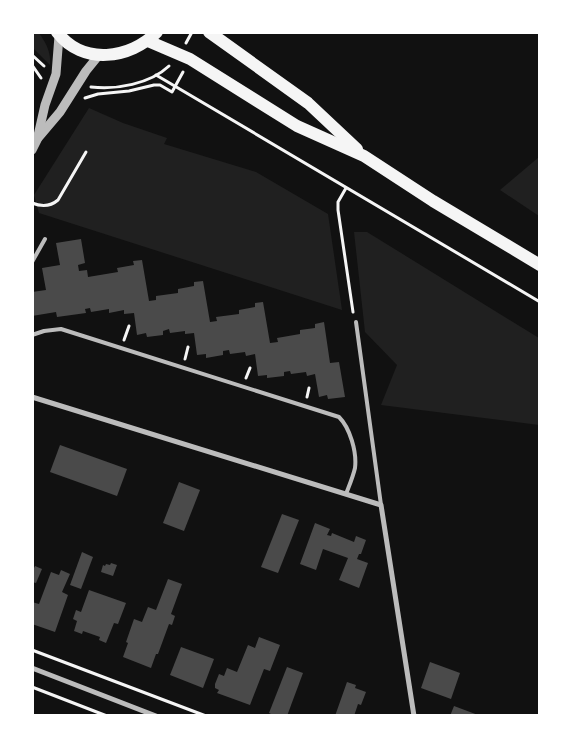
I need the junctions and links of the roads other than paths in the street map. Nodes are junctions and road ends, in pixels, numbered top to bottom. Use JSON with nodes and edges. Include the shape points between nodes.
{"nodes":[{"id":1,"x":209,"y":32,"type":"edge"},
{"id":2,"x":58,"y":34,"type":"edge"},
{"id":3,"x":153,"y":37,"type":"edge"},
{"id":4,"x":99,"y":55,"type":"junction"},
{"id":5,"x":37,"y":140,"type":"junction"},
{"id":6,"x":32,"y":150,"type":"edge"},
{"id":7,"x":364,"y":156,"type":"junction"},
{"id":8,"x":45,"y":239,"type":"dead end"},
{"id":9,"x":32,"y":262,"type":"edge"},
{"id":10,"x":540,"y":266,"type":"edge"},
{"id":11,"x":356,"y":322,"type":"road end"},
{"id":12,"x":32,"y":335,"type":"edge"},
{"id":13,"x":32,"y":397,"type":"edge"},
{"id":14,"x":346,"y":494,"type":"junction"},
{"id":15,"x":381,"y":505,"type":"junction"},
{"id":16,"x":32,"y":668,"type":"edge"},
{"id":17,"x":156,"y":716,"type":"edge"},
{"id":18,"x":414,"y":716,"type":"edge"}],
"edges":[{"from":1,"to":7,"type":"main road","via":[[308,103]]},
{"from":2,"to":4,"type":"main road","via":[[71,45]]},
{"from":2,"to":5,"type":"street","via":[[58,66]]},
{"from":3,"to":4,"type":"main road","via":[[133,50]]},
{"from":3,"to":7,"type":"main road","via":[[297,126]]},
{"from":4,"to":5,"type":"street"},
{"from":5,"to":6,"type":"street"},
{"from":7,"to":10,"type":"main road"},
{"from":8,"to":9,"type":"lane"},
{"from":11,"to":15,"type":"lane"},
{"from":12,"to":14,"type":"lane","via":[[61,329],[339,417],[346,424],[355,461]]},
{"from":13,"to":14,"type":"street"},
{"from":14,"to":15,"type":"street"},
{"from":15,"to":18,"type":"street"},
{"from":16,"to":17,"type":"street"}]}
